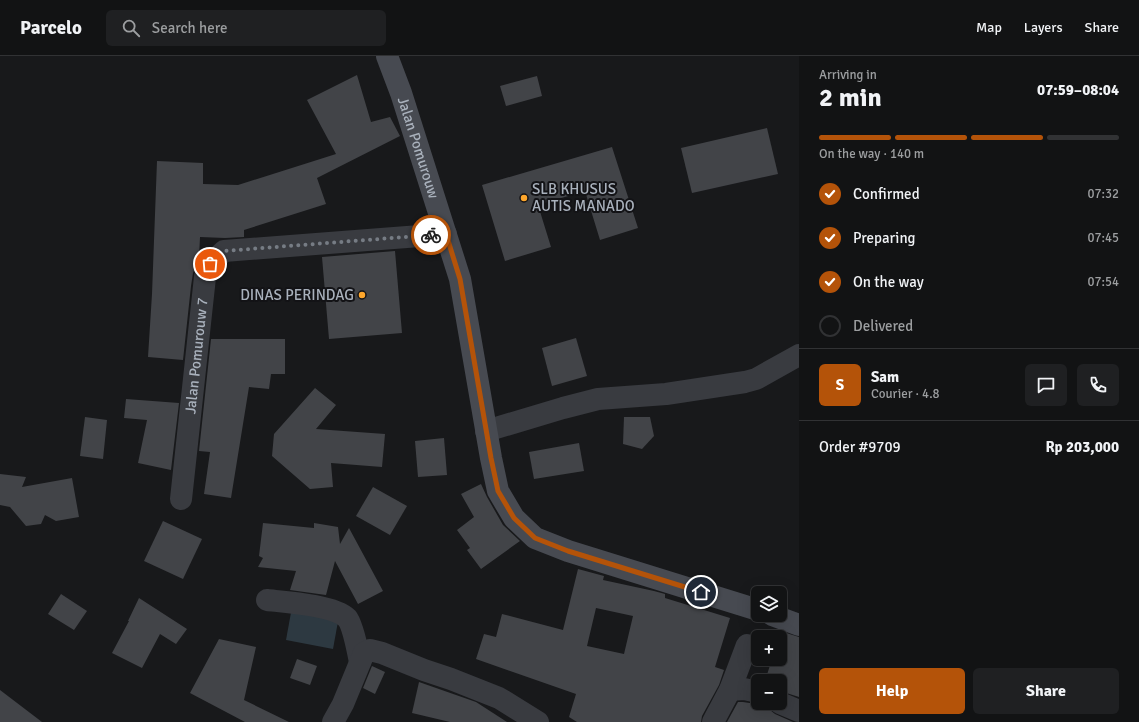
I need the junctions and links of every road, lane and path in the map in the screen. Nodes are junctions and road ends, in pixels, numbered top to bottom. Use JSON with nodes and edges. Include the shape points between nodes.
{"nodes":[{"id":1,"x":387,"y":56,"type":"edge"},
{"id":2,"x":446,"y":234,"type":"junction"},
{"id":3,"x":799,"y":355,"type":"edge"},
{"id":4,"x":486,"y":431,"type":"junction"},
{"id":5,"x":181,"y":499,"type":"dead end"},
{"id":6,"x":266,"y":600,"type":"dead end"},
{"id":7,"x":751,"y":608,"type":"edge"},
{"id":8,"x":787,"y":621,"type":"edge"},
{"id":9,"x":799,"y":625,"type":"edge"},
{"id":10,"x":747,"y":645,"type":"dead end"},
{"id":11,"x":360,"y":662,"type":"junction"},
{"id":12,"x":730,"y":690,"type":"junction"},
{"id":13,"x":751,"y":690,"type":"edge"},
{"id":14,"x":787,"y":706,"type":"edge"},
{"id":15,"x":799,"y":711,"type":"edge"},
{"id":16,"x":531,"y":720,"type":"edge"},
{"id":17,"x":333,"y":722,"type":"edge"},
{"id":18,"x":713,"y":722,"type":"edge"}],
"edges":[{"from":1,"to":2,"type":"main road","name":"Jalan Pomurouw"},
{"from":2,"to":4,"type":"main road","name":"Jalan Pomurouw","via":[[460,279]]},
{"from":2,"to":5,"type":"street","name":"Jalan Pomurouw 7","via":[[224,251],[210,264],[205,277]]},
{"from":3,"to":4,"type":"street","via":[[756,379],[745,382],[666,394],[598,399]]},
{"from":4,"to":7,"type":"main road","name":"Jalan Pomurouw","via":[[498,491],[514,518],[535,538]]},
{"from":6,"to":11,"type":"street","via":[[307,604],[331,610],[347,618]]},
{"from":8,"to":9,"type":"main road"},
{"from":10,"to":12,"type":"street"},
{"from":11,"to":16,"type":"street","via":[[364,653],[370,650],[382,653],[498,698]]},
{"from":11,"to":17,"type":"street"},
{"from":12,"to":13,"type":"street"},
{"from":12,"to":18,"type":"street"},
{"from":14,"to":15,"type":"street"}]}
